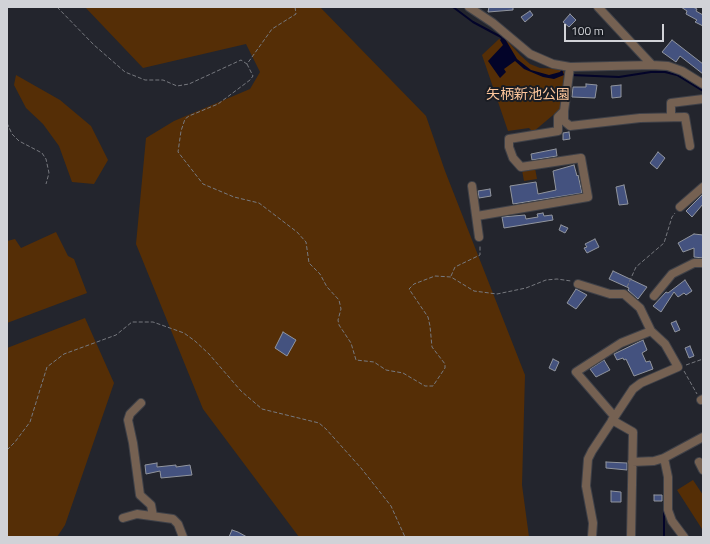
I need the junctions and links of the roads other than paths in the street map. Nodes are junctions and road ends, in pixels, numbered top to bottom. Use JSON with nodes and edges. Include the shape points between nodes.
{"nodes":[{"id":1,"x":469,"y":7,"type":"edge"},
{"id":2,"x":598,"y":7,"type":"edge"},
{"id":3,"x":652,"y":65,"type":"junction"},
{"id":4,"x":569,"y":71,"type":"junction"},
{"id":5,"x":703,"y":84,"type":"edge"},
{"id":6,"x":703,"y":99,"type":"edge"},
{"id":7,"x":564,"y":110,"type":"junction"},
{"id":8,"x":671,"y":117,"type":"junction"},
{"id":9,"x":690,"y":146,"type":"dead end"},
{"id":10,"x":472,"y":186,"type":"dead end"},
{"id":11,"x":703,"y":187,"type":"edge"},
{"id":12,"x":680,"y":207,"type":"road end"},
{"id":13,"x":477,"y":216,"type":"junction"},
{"id":14,"x":480,"y":237,"type":"road end"},
{"id":15,"x":703,"y":263,"type":"edge"},
{"id":16,"x":578,"y":284,"type":"road end"},
{"id":17,"x":654,"y":296,"type":"dead end"},
{"id":18,"x":651,"y":331,"type":"junction"},
{"id":19,"x":141,"y":403,"type":"dead end"},
{"id":20,"x":613,"y":418,"type":"junction"},
{"id":21,"x":703,"y":437,"type":"edge"},
{"id":22,"x":664,"y":458,"type":"junction"},
{"id":23,"x":632,"y":462,"type":"junction"},
{"id":24,"x":153,"y":516,"type":"junction"},
{"id":25,"x":123,"y":518,"type":"dead end"},
{"id":26,"x":183,"y":537,"type":"edge"},
{"id":27,"x":592,"y":537,"type":"edge"},
{"id":28,"x":631,"y":537,"type":"edge"},
{"id":29,"x":684,"y":537,"type":"edge"}],
"edges":[{"from":1,"to":4,"type":"street","via":[[530,54]]},
{"from":2,"to":3,"type":"street"},
{"from":3,"to":4,"type":"street"},
{"from":3,"to":5,"type":"street","via":[[668,66],[682,71]]},
{"from":4,"to":7,"type":"street"},
{"from":6,"to":8,"type":"street","via":[[671,103]]},
{"from":7,"to":8,"type":"street","via":[[564,121],[570,126]]},
{"from":7,"to":13,"type":"street","via":[[558,117],[558,131],[509,139],[509,147],[513,158],[521,167],[581,158],[588,197]]},
{"from":8,"to":9,"type":"street","via":[[685,117]]},
{"from":10,"to":13,"type":"street"},
{"from":11,"to":12,"type":"street"},
{"from":13,"to":14,"type":"street"},
{"from":15,"to":17,"type":"street","via":[[694,263],[672,274]]},
{"from":16,"to":18,"type":"street","via":[[610,294],[624,294],[640,308]]},
{"from":18,"to":20,"type":"street","via":[[666,344],[678,367],[633,389]]},
{"from":18,"to":20,"type":"street","via":[[622,343],[576,372]]},
{"from":19,"to":24,"type":"street","via":[[130,414],[128,420],[140,495],[151,505]]},
{"from":20,"to":23,"type":"street","via":[[632,432]]},
{"from":20,"to":27,"type":"street","via":[[588,459],[586,486],[593,523]]},
{"from":21,"to":22,"type":"street"},
{"from":22,"to":23,"type":"street"},
{"from":22,"to":29,"type":"street","via":[[668,477],[668,510],[672,521]]},
{"from":23,"to":28,"type":"street"},
{"from":24,"to":25,"type":"street","via":[[137,514]]},
{"from":24,"to":26,"type":"street","via":[[174,519]]}]}
